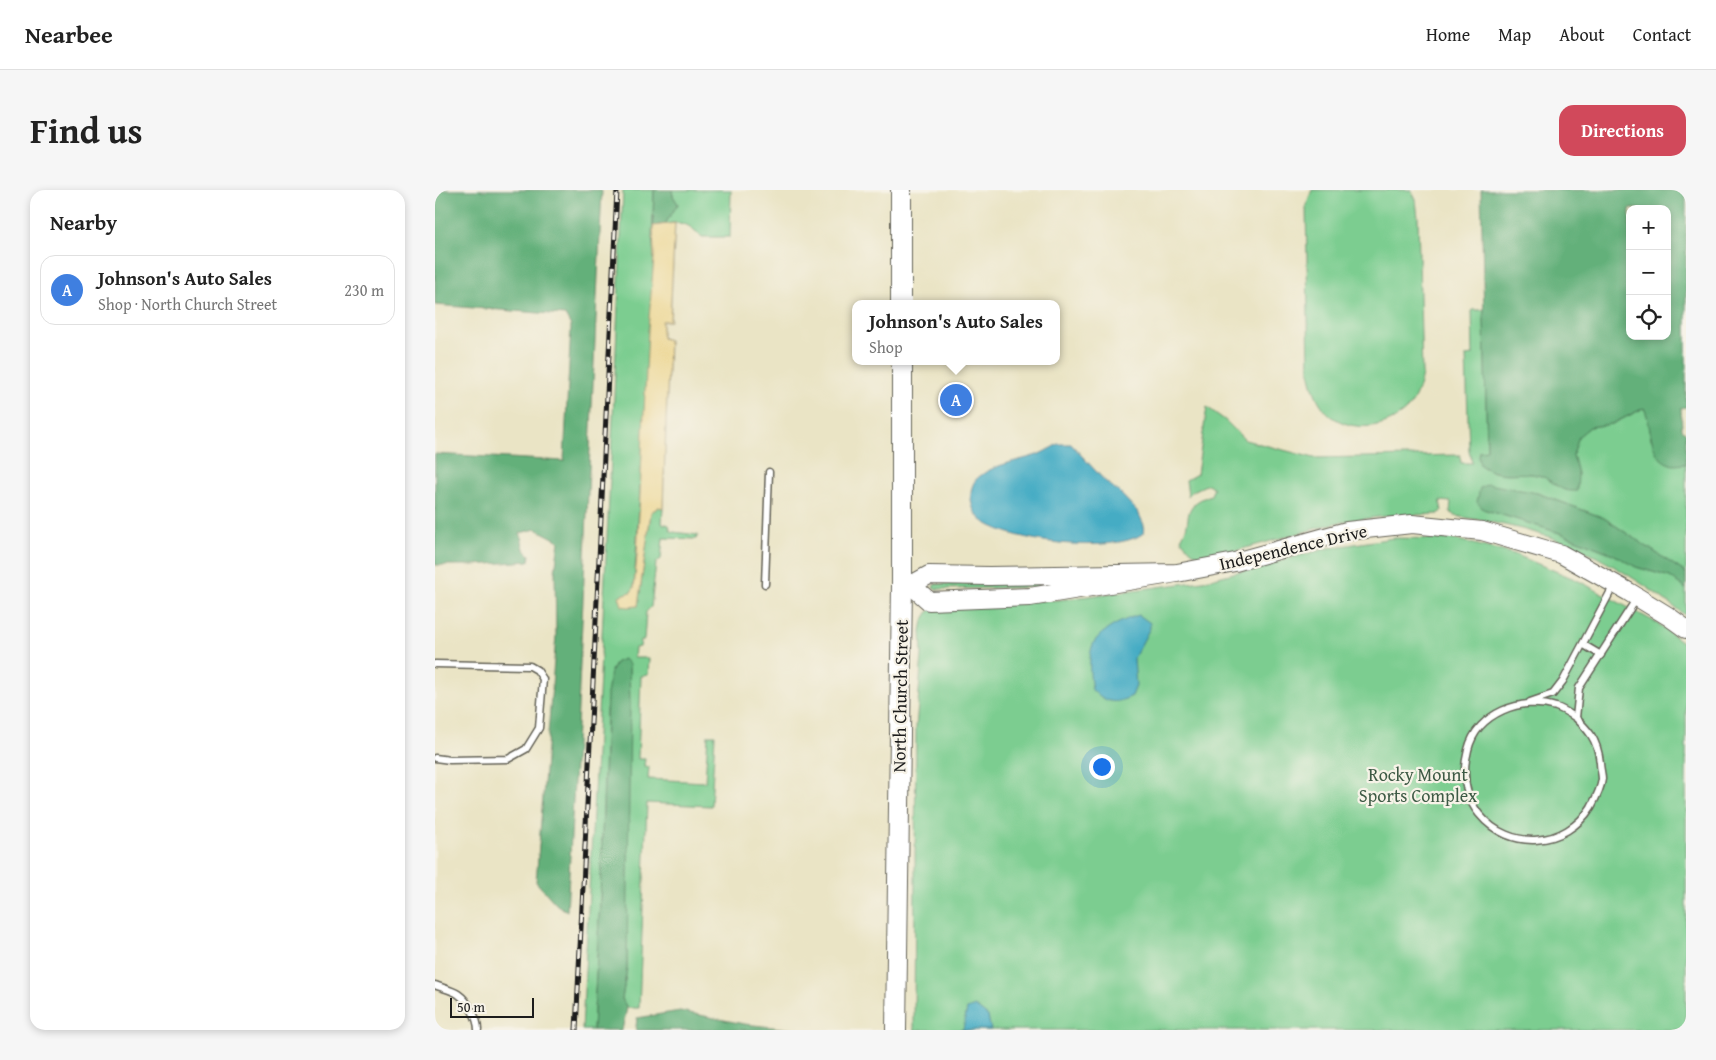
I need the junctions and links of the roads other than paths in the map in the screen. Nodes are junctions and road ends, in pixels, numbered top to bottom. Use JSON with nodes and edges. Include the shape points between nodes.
{"nodes":[{"id":1,"x":901,"y":190,"type":"edge"},
{"id":2,"x":901,"y":300,"type":"edge"},
{"id":3,"x":902,"y":365,"type":"edge"},
{"id":4,"x":769,"y":472,"type":"dead end"},
{"id":5,"x":1177,"y":574,"type":"junction"},
{"id":6,"x":765,"y":584,"type":"dead end"},
{"id":7,"x":1615,"y":584,"type":"junction"},
{"id":8,"x":1637,"y":597,"type":"junction"},
{"id":9,"x":1686,"y":629,"type":"edge"},
{"id":10,"x":1584,"y":644,"type":"junction"},
{"id":11,"x":1601,"y":655,"type":"junction"},
{"id":12,"x":435,"y":664,"type":"edge"},
{"id":13,"x":1529,"y":703,"type":"junction"},
{"id":14,"x":1576,"y":718,"type":"junction"},
{"id":15,"x":435,"y":758,"type":"edge"},
{"id":16,"x":435,"y":985,"type":"edge"},
{"id":17,"x":478,"y":1030,"type":"edge"},
{"id":18,"x":896,"y":1030,"type":"edge"}],
"edges":[{"from":1,"to":2,"type":"main road"},
{"from":3,"to":18,"type":"main road","name":"North Church Street"},
{"from":4,"to":6,"type":"lane"},
{"from":5,"to":5,"type":"street","via":[[929,575],[911,585],[929,601],[1030,597]]},
{"from":5,"to":7,"type":"street","name":"Independence Drive","via":[[1235,562],[1347,531],[1412,524],[1481,531],[1552,551]]},
{"from":7,"to":8,"type":"street","name":"Independence Drive"},
{"from":7,"to":10,"type":"lane"},
{"from":8,"to":9,"type":"street","name":"Independence Drive"},
{"from":8,"to":11,"type":"lane"},
{"from":10,"to":11,"type":"lane"},
{"from":10,"to":13,"type":"lane","via":[[1553,694]]},
{"from":11,"to":14,"type":"lane","via":[[1579,688]]},
{"from":12,"to":15,"type":"lane","via":[[530,666],[543,679],[539,728],[526,748],[508,759]]},
{"from":13,"to":14,"type":"lane","via":[[1557,707]]},
{"from":13,"to":14,"type":"lane","via":[[1497,713],[1482,725],[1470,743],[1464,767],[1465,786],[1485,822],[1500,832],[1525,840],[1545,839],[1569,830],[1584,818],[1597,798],[1601,779],[1598,749],[1591,734]]},
{"from":16,"to":17,"type":"lane","via":[[458,994],[468,1004]]}]}
